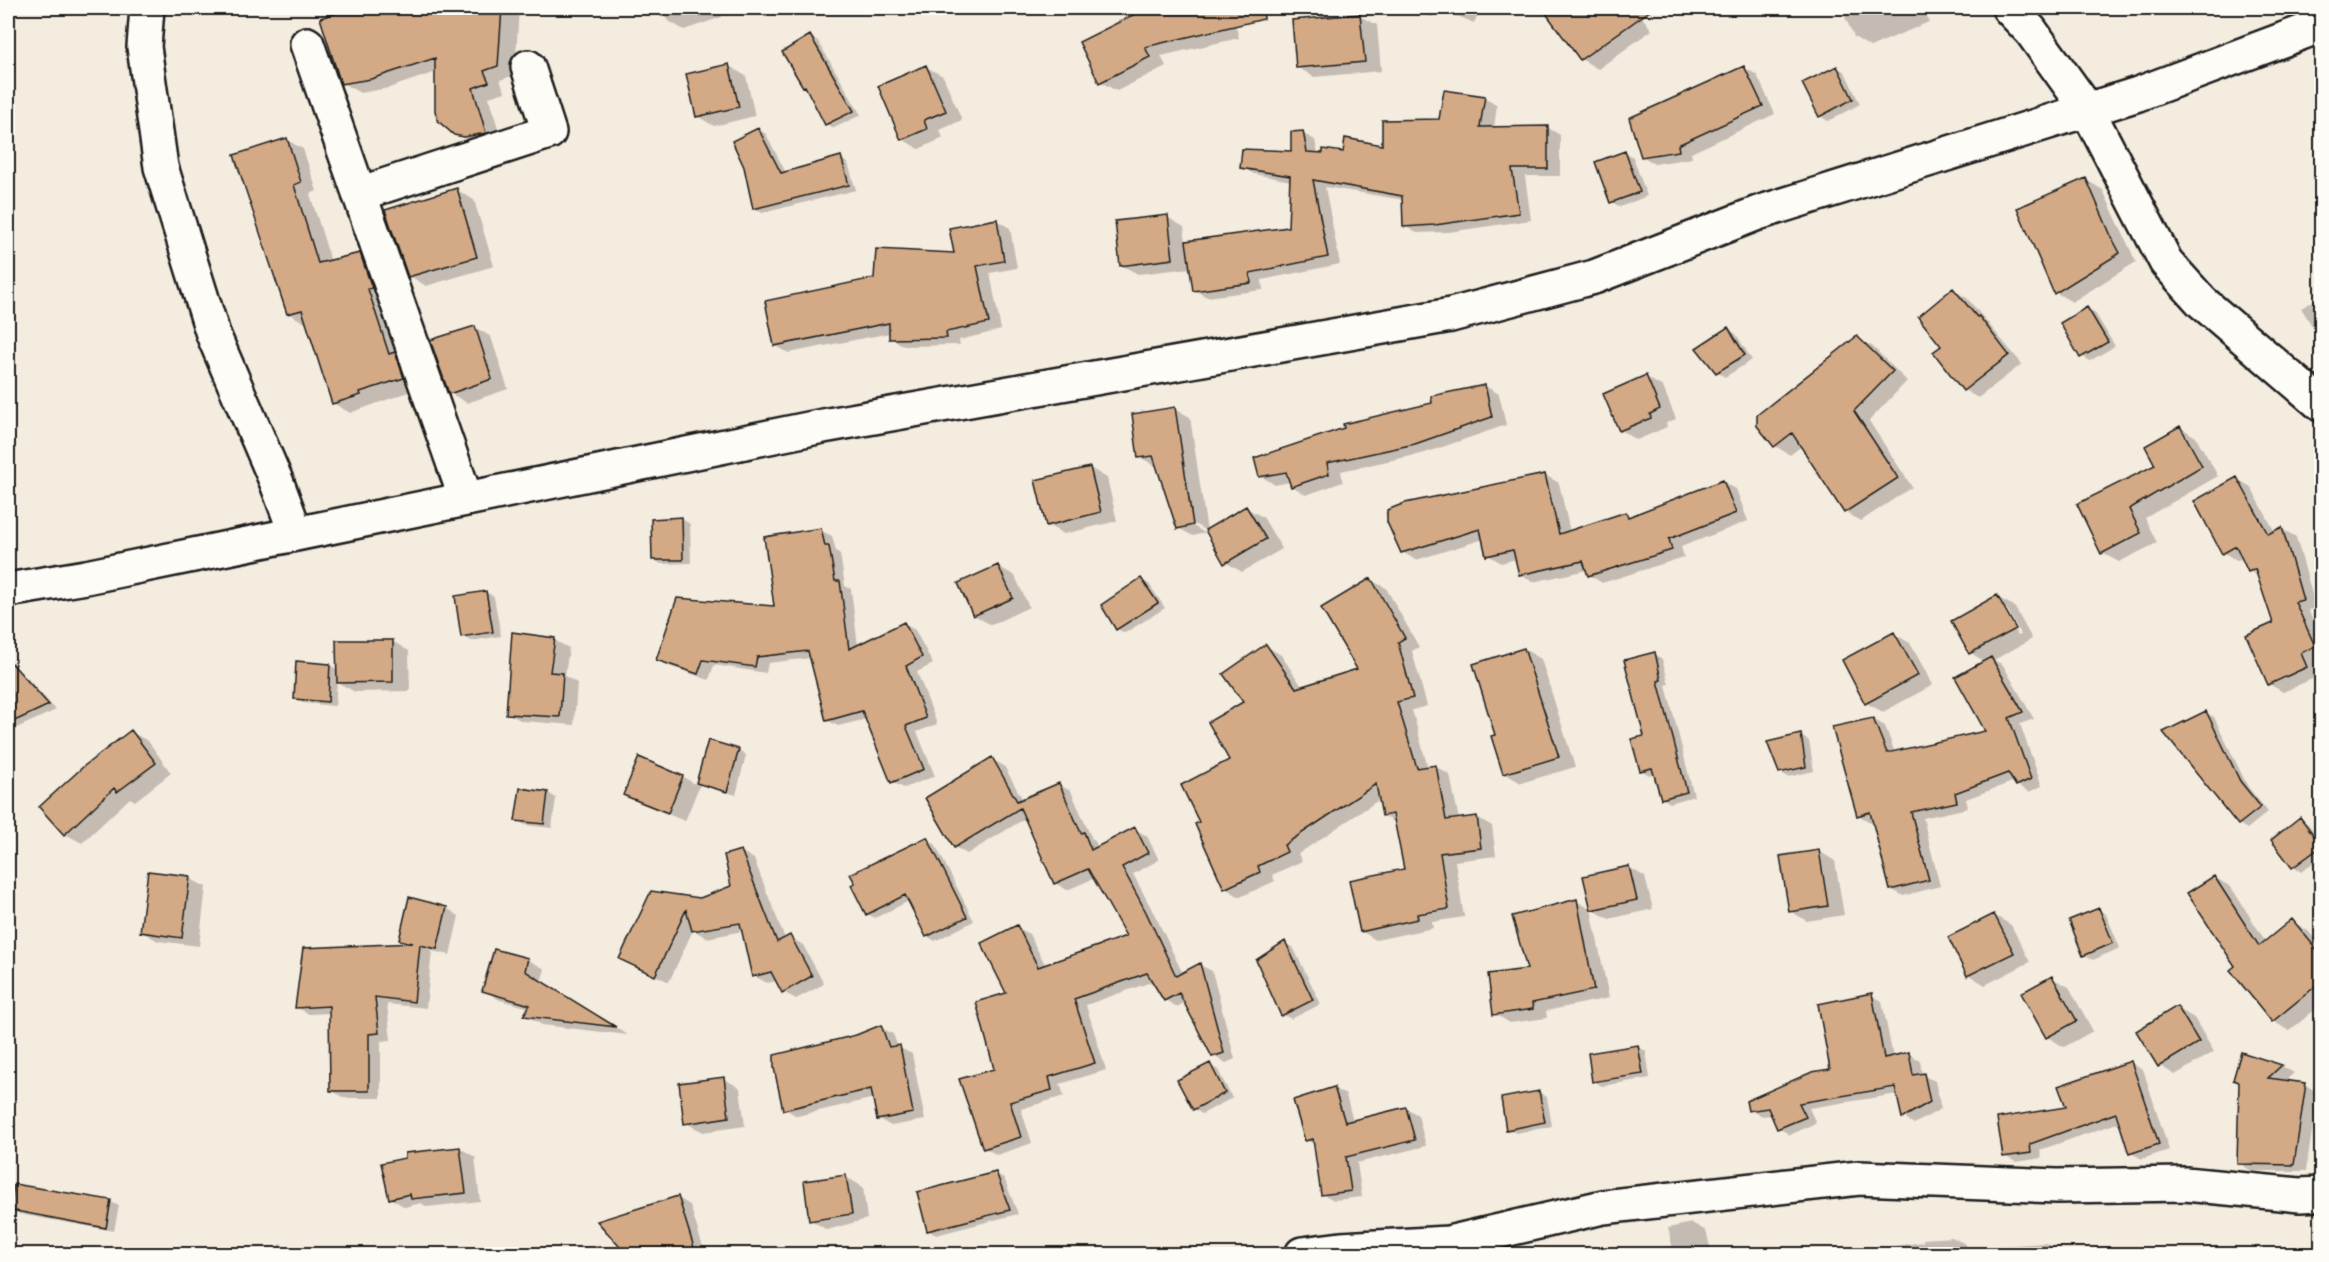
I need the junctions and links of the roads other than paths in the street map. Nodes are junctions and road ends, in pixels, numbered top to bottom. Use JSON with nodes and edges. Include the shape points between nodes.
{"nodes":[{"id":1,"x":147,"y":8,"type":"edge"},
{"id":2,"x":2009,"y":8,"type":"edge"},
{"id":3,"x":2322,"y":25,"type":"edge"},
{"id":4,"x":308,"y":44,"type":"dead end"},
{"id":5,"x":528,"y":67,"type":"dead end"},
{"id":6,"x":2086,"y":110,"type":"junction"},
{"id":7,"x":359,"y":194,"type":"junction"},
{"id":8,"x":2322,"y":405,"type":"edge"},
{"id":9,"x":466,"y":499,"type":"junction"},
{"id":10,"x":296,"y":534,"type":"junction"},
{"id":11,"x":8,"y":590,"type":"edge"},
{"id":12,"x":2322,"y":1194,"type":"edge"},
{"id":13,"x":1302,"y":1254,"type":"edge"}],
"edges":[{"from":1,"to":10,"type":"street","via":[[144,47],[161,167],[213,334]]},
{"from":2,"to":6,"type":"street","via":[[2031,31]]},
{"from":3,"to":6,"type":"street"},
{"from":4,"to":7,"type":"street"},
{"from":5,"to":7,"type":"street","via":[[549,132]]},
{"from":6,"to":8,"type":"street","via":[[2166,262],[2202,302]]},
{"from":6,"to":9,"type":"street","via":[[1758,213],[1594,278],[1451,315],[823,426]]},
{"from":7,"to":9,"type":"street"},
{"from":9,"to":10,"type":"street"},
{"from":10,"to":11,"type":"street"},
{"from":12,"to":13,"type":"street","via":[[2300,1196],[2185,1184],[2057,1186],[1859,1179],[1603,1207],[1448,1243]]}]}
